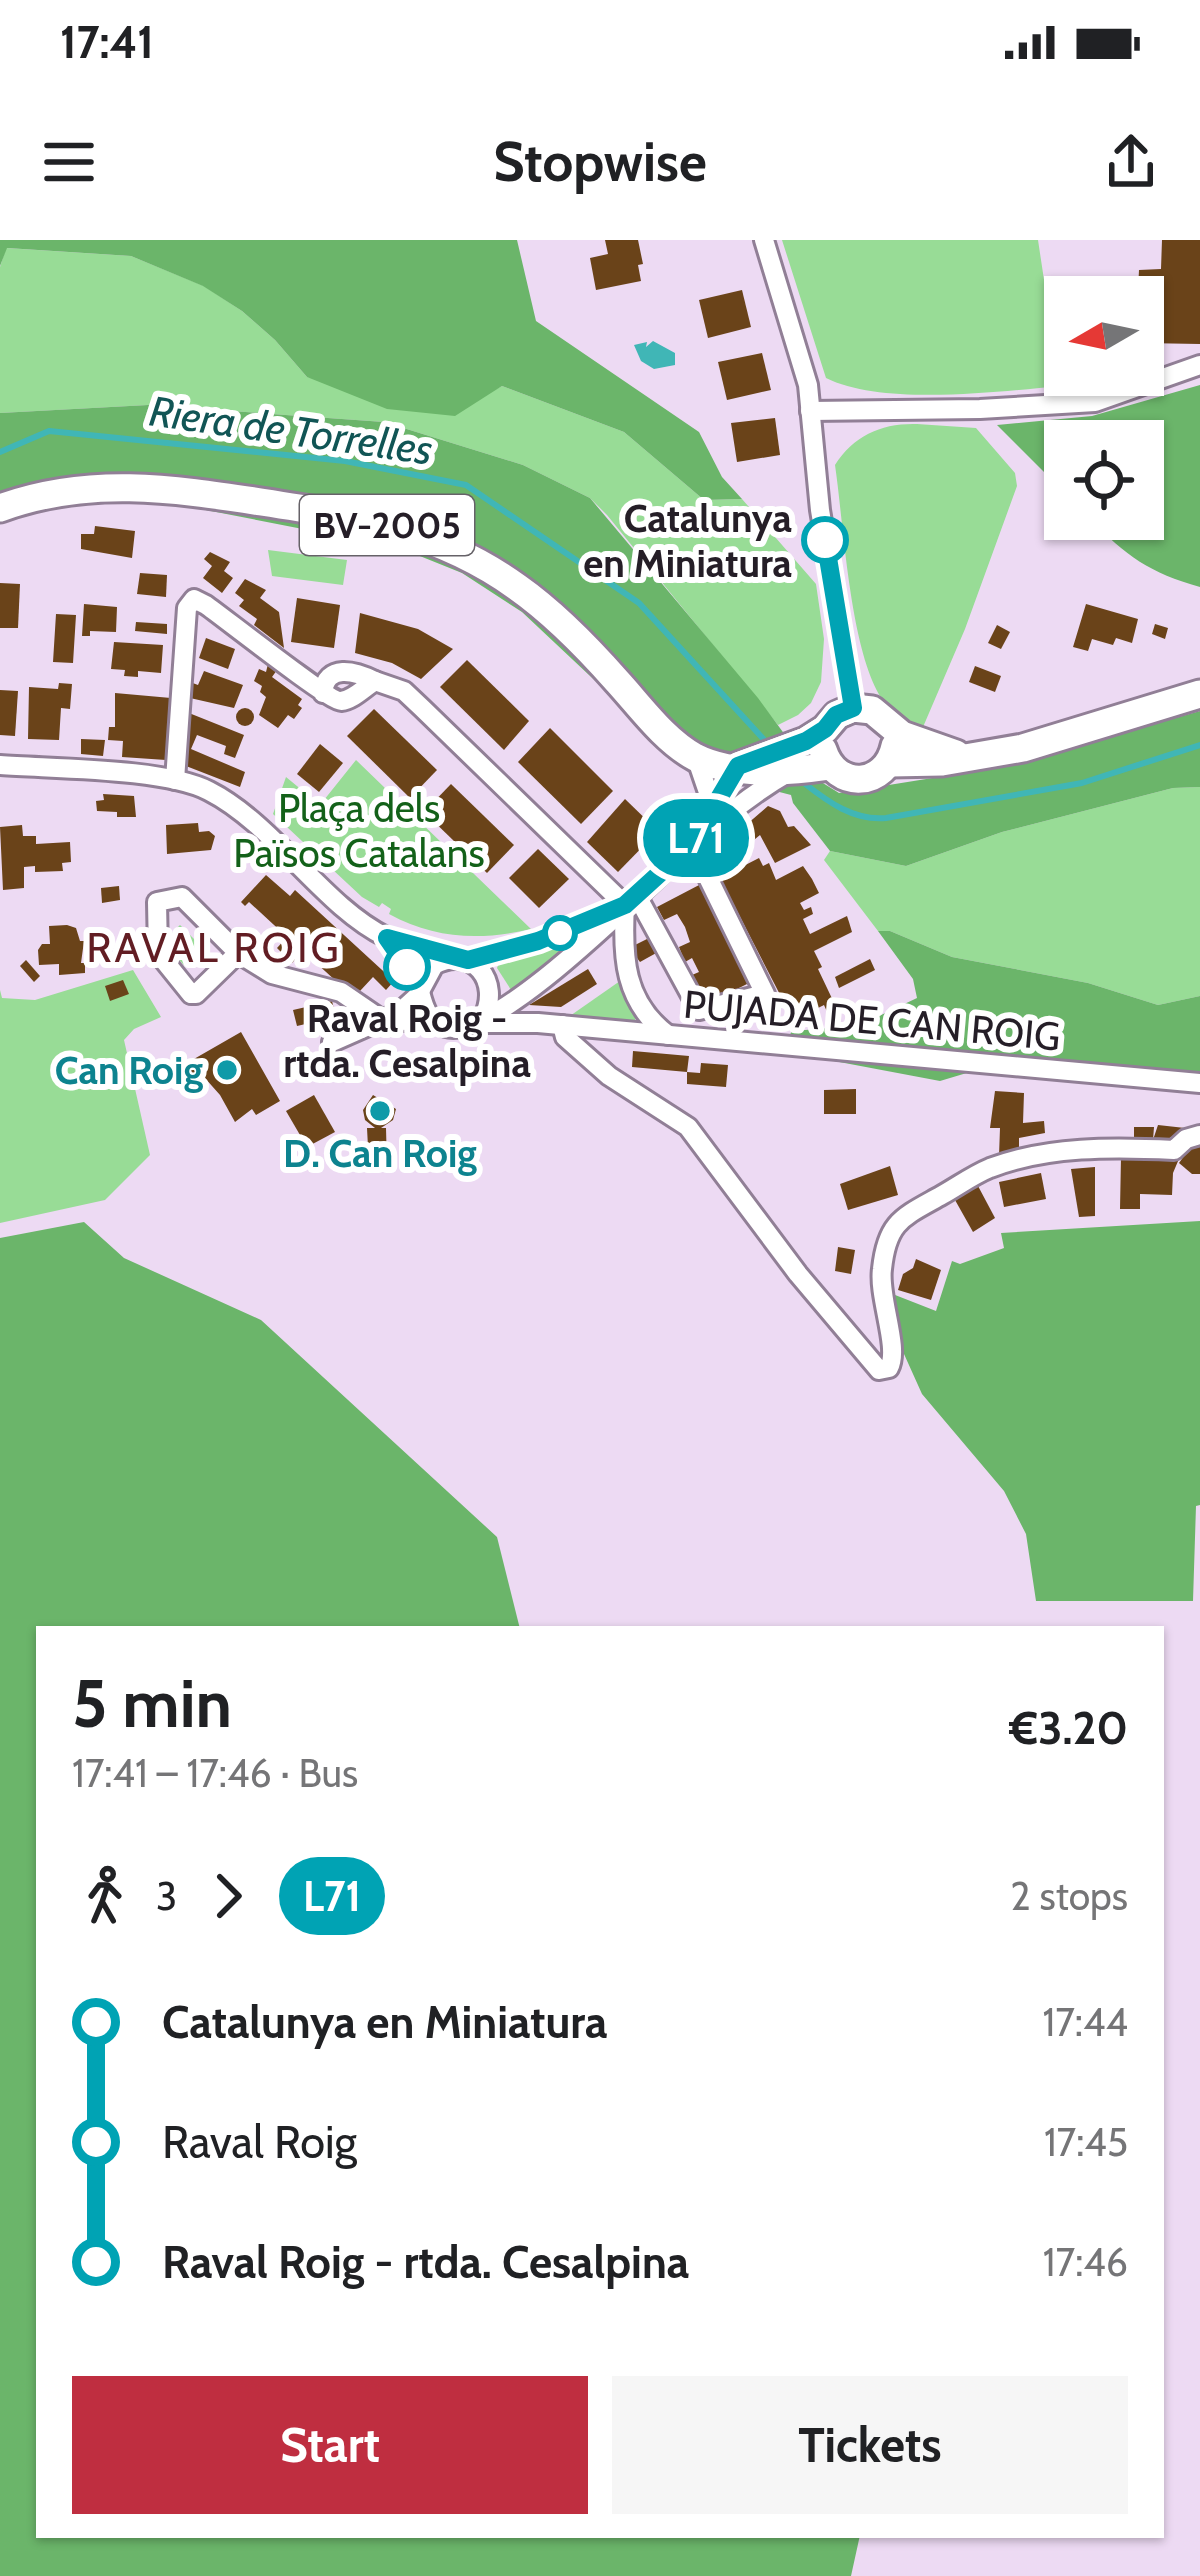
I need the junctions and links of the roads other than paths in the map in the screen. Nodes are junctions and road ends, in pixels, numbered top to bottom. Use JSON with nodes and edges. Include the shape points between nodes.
{"nodes":[{"id":1,"x":764,"y":240,"type":"edge"},
{"id":2,"x":1200,"y":365,"type":"edge"},
{"id":3,"x":810,"y":411,"type":"junction"},
{"id":4,"x":0,"y":508,"type":"edge"},
{"id":5,"x":1200,"y":694,"type":"edge"},
{"id":6,"x":853,"y":708,"type":"junction"},
{"id":7,"x":891,"y":728,"type":"junction"},
{"id":8,"x":825,"y":729,"type":"junction"},
{"id":9,"x":965,"y":757,"type":"junction"},
{"id":10,"x":697,"y":758,"type":"junction"},
{"id":11,"x":890,"y":763,"type":"junction"},
{"id":12,"x":0,"y":765,"type":"edge"},
{"id":13,"x":738,"y":766,"type":"junction"},
{"id":14,"x":830,"y":766,"type":"junction"},
{"id":15,"x":791,"y":771,"type":"junction"},
{"id":16,"x":175,"y":780,"type":"junction"},
{"id":17,"x":710,"y":814,"type":"junction"},
{"id":18,"x":692,"y":844,"type":"junction"},
{"id":19,"x":631,"y":901,"type":"junction"},
{"id":20,"x":387,"y":938,"type":"junction"},
{"id":21,"x":238,"y":953,"type":"junction"},
{"id":22,"x":462,"y":959,"type":"junction"},
{"id":23,"x":490,"y":987,"type":"junction"},
{"id":24,"x":420,"y":993,"type":"junction"},
{"id":25,"x":511,"y":1003,"type":"junction"},
{"id":26,"x":382,"y":1020,"type":"junction"},
{"id":27,"x":479,"y":1020,"type":"junction"},
{"id":28,"x":435,"y":1022,"type":"junction"},
{"id":29,"x":538,"y":1023,"type":"junction"},
{"id":30,"x":562,"y":1025,"type":"junction"},
{"id":31,"x":668,"y":1035,"type":"junction"},
{"id":32,"x":332,"y":1042,"type":"dead end"},
{"id":33,"x":1200,"y":1083,"type":"edge"},
{"id":34,"x":1200,"y":1135,"type":"edge"}],
"edges":[{"from":1,"to":3,"type":"street"},
{"from":2,"to":3,"type":"street","via":[[1095,402]]},
{"from":3,"to":6,"type":"street"},
{"from":4,"to":10,"type":"main road","number":"BV-2005","via":[[58,490],[153,486],[419,535],[520,588]]},
{"from":5,"to":9,"type":"main road","number":"BV-2005","via":[[1057,740]]},
{"from":6,"to":7,"type":"main road","via":[[878,713]]},
{"from":6,"to":8,"type":"main road"},
{"from":7,"to":9,"type":"main road"},
{"from":7,"to":11,"type":"main road"},
{"from":8,"to":13,"type":"main road"},
{"from":8,"to":14,"type":"main road"},
{"from":9,"to":11,"type":"main road","number":"BV-2005"},
{"from":10,"to":13,"type":"main road","number":"BV-2005"},
{"from":10,"to":17,"type":"street"},
{"from":11,"to":14,"type":"main road","number":"BV-2005","via":[[857,781]]},
{"from":12,"to":16,"type":"street"},
{"from":13,"to":15,"type":"main road","number":"BV-2005"},
{"from":13,"to":17,"type":"street"},
{"from":14,"to":15,"type":"main road","number":"BV-2005"},
{"from":15,"to":18,"type":"street"},
{"from":16,"to":19,"type":"street","via":[[187,608],[194,599],[341,701],[375,681],[404,691]]},
{"from":16,"to":20,"type":"street","via":[[234,807]]},
{"from":17,"to":18,"type":"street"},
{"from":18,"to":19,"type":"street"},
{"from":18,"to":19,"type":"street","via":[[765,994],[699,1010]]},
{"from":19,"to":22,"type":"street","via":[[538,941]]},
{"from":19,"to":25,"type":"street"},
{"from":19,"to":31,"type":"street","via":[[626,974],[649,1021]]},
{"from":20,"to":22,"type":"street"},
{"from":20,"to":24,"type":"street"},
{"from":21,"to":21,"type":"street","via":[[182,898],[157,902],[158,953],[191,994]]},
{"from":21,"to":26,"type":"street","via":[[272,974],[341,992]]},
{"from":22,"to":23,"type":"street","via":[[482,970]]},
{"from":22,"to":24,"type":"street","via":[[434,965]]},
{"from":23,"to":25,"type":"street"},
{"from":23,"to":27,"type":"street"},
{"from":24,"to":26,"type":"street"},
{"from":24,"to":28,"type":"street"},
{"from":25,"to":27,"type":"street"},
{"from":25,"to":29,"type":"street"},
{"from":26,"to":28,"type":"street"},
{"from":26,"to":32,"type":"street"},
{"from":27,"to":28,"type":"street","via":[[454,1029]]},
{"from":27,"to":29,"type":"street","name":"PUJADA DE CAN ROIG"},
{"from":29,"to":30,"type":"street","name":"PUJADA DE CAN ROIG"},
{"from":30,"to":31,"type":"street","name":"PUJADA DE CAN ROIG"},
{"from":30,"to":34,"type":"street","via":[[609,1076],[688,1126],[798,1274],[874,1366],[886,1370],[894,1359],[881,1275],[898,1220],[1014,1160],[1109,1148],[1174,1150]]},
{"from":31,"to":33,"type":"street","name":"PUJADA DE CAN ROIG"}]}
